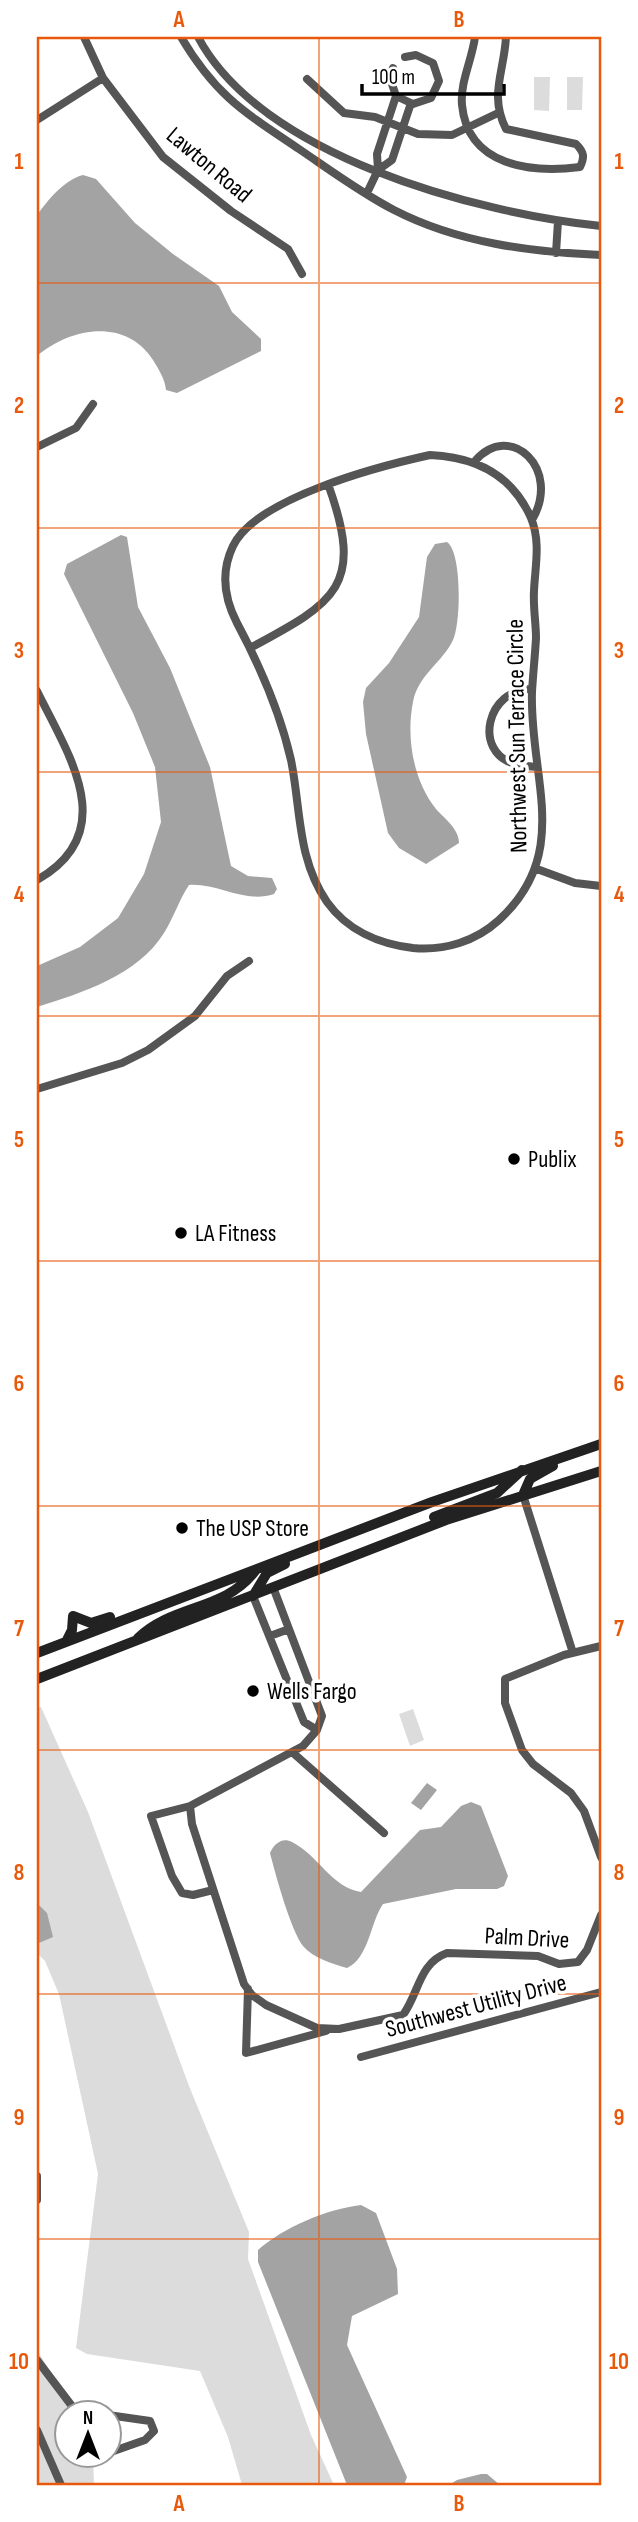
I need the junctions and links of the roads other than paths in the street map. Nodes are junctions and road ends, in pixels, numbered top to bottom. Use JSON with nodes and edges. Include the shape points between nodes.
{"nodes":[{"id":1,"x":84,"y":37,"type":"edge"},
{"id":2,"x":181,"y":37,"type":"edge"},
{"id":3,"x":198,"y":37,"type":"edge"},
{"id":4,"x":475,"y":37,"type":"edge"},
{"id":5,"x":506,"y":37,"type":"edge"},
{"id":6,"x":405,"y":57,"type":"dead end"},
{"id":7,"x":393,"y":68,"type":"dead end"},
{"id":8,"x":103,"y":78,"type":"junction"},
{"id":9,"x":307,"y":79,"type":"dead end"},
{"id":10,"x":396,"y":96,"type":"junction"},
{"id":11,"x":411,"y":103,"type":"junction"},
{"id":12,"x":498,"y":113,"type":"junction"},
{"id":13,"x":37,"y":120,"type":"edge"},
{"id":14,"x":388,"y":121,"type":"junction"},
{"id":15,"x":403,"y":127,"type":"junction"},
{"id":16,"x":468,"y":128,"type":"junction"},
{"id":17,"x":378,"y":170,"type":"junction"},
{"id":18,"x":367,"y":193,"type":"junction"},
{"id":19,"x":558,"y":221,"type":"junction"},
{"id":20,"x":601,"y":226,"type":"edge"},
{"id":21,"x":556,"y":253,"type":"junction"},
{"id":22,"x":601,"y":255,"type":"edge"},
{"id":23,"x":302,"y":274,"type":"dead end"},
{"id":24,"x":93,"y":404,"type":"dead end"},
{"id":25,"x":37,"y":447,"type":"edge"},
{"id":26,"x":475,"y":461,"type":"junction"},
{"id":27,"x":328,"y":484,"type":"junction"},
{"id":28,"x":532,"y":520,"type":"junction"},
{"id":29,"x":250,"y":648,"type":"junction"},
{"id":30,"x":532,"y":689,"type":"junction"},
{"id":31,"x":37,"y":691,"type":"edge"},
{"id":32,"x":537,"y":766,"type":"junction"},
{"id":33,"x":537,"y":869,"type":"junction"},
{"id":34,"x":37,"y":880,"type":"edge"},
{"id":35,"x":601,"y":886,"type":"edge"},
{"id":36,"x":249,"y":961,"type":"dead end"},
{"id":37,"x":37,"y":1089,"type":"edge"},
{"id":38,"x":601,"y":1444,"type":"edge"},
{"id":39,"x":587,"y":1449,"type":"junction"},
{"id":40,"x":522,"y":1470,"type":"junction"},
{"id":41,"x":601,"y":1471,"type":"edge"},
{"id":42,"x":523,"y":1495,"type":"junction"},
{"id":43,"x":402,"y":1537,"type":"junction"},
{"id":44,"x":321,"y":1544,"type":"junction"},
{"id":45,"x":257,"y":1569,"type":"junction"},
{"id":46,"x":274,"y":1587,"type":"junction"},
{"id":47,"x":253,"y":1595,"type":"junction"},
{"id":48,"x":179,"y":1598,"type":"junction"},
{"id":49,"x":289,"y":1629,"type":"junction"},
{"id":50,"x":270,"y":1636,"type":"junction"},
{"id":51,"x":66,"y":1642,"type":"junction"},
{"id":52,"x":134,"y":1642,"type":"junction"},
{"id":53,"x":601,"y":1646,"type":"edge"},
{"id":54,"x":37,"y":1653,"type":"edge"},
{"id":55,"x":573,"y":1653,"type":"junction"},
{"id":56,"x":37,"y":1679,"type":"edge"},
{"id":57,"x":311,"y":1688,"type":"junction"},
{"id":58,"x":293,"y":1694,"type":"junction"},
{"id":59,"x":317,"y":1730,"type":"junction"},
{"id":60,"x":292,"y":1752,"type":"junction"},
{"id":61,"x":190,"y":1806,"type":"junction"},
{"id":62,"x":384,"y":1833,"type":"dead end"},
{"id":63,"x":601,"y":1857,"type":"edge"},
{"id":64,"x":213,"y":1890,"type":"junction"},
{"id":65,"x":601,"y":1915,"type":"edge"},
{"id":66,"x":248,"y":1989,"type":"junction"},
{"id":67,"x":601,"y":1992,"type":"edge"},
{"id":68,"x":334,"y":2029,"type":"junction"},
{"id":69,"x":361,"y":2057,"type":"dead end"},
{"id":70,"x":37,"y":2176,"type":"edge"},
{"id":71,"x":37,"y":2200,"type":"edge"},
{"id":72,"x":37,"y":2360,"type":"edge"},
{"id":73,"x":68,"y":2400,"type":"edge"},
{"id":74,"x":122,"y":2416,"type":"edge"},
{"id":75,"x":37,"y":2430,"type":"edge"},
{"id":76,"x":122,"y":2448,"type":"edge"},
{"id":77,"x":61,"y":2485,"type":"edge"}],
"edges":[{"from":1,"to":8,"type":"street","name":"Lawton Road"},
{"from":2,"to":18,"type":"street","via":[[226,99]]},
{"from":3,"to":17,"type":"street","via":[[230,83],[263,110]]},
{"from":4,"to":16,"type":"street","via":[[462,89]]},
{"from":5,"to":12,"type":"street","via":[[496,91]]},
{"from":6,"to":11,"type":"street","via":[[425,58],[438,71],[431,98]]},
{"from":7,"to":10,"type":"street","via":[[390,78]]},
{"from":8,"to":13,"type":"street"},
{"from":8,"to":23,"type":"street","name":"Lawton Road","via":[[163,157],[288,249]]},
{"from":9,"to":14,"type":"street","via":[[340,111]]},
{"from":10,"to":11,"type":"street"},
{"from":10,"to":14,"type":"street"},
{"from":11,"to":15,"type":"street"},
{"from":12,"to":16,"type":"street"},
{"from":12,"to":16,"type":"street","via":[[506,129],[576,144],[583,150],[580,167],[532,171],[509,164],[485,150]]},
{"from":14,"to":15,"type":"street"},
{"from":14,"to":17,"type":"street","via":[[377,154]]},
{"from":15,"to":16,"type":"street","via":[[435,136]]},
{"from":15,"to":17,"type":"street","via":[[392,160]]},
{"from":17,"to":18,"type":"street"},
{"from":17,"to":19,"type":"street","via":[[484,206]]},
{"from":18,"to":21,"type":"street","via":[[395,211],[468,237]]},
{"from":19,"to":20,"type":"street"},
{"from":19,"to":21,"type":"street"},
{"from":21,"to":22,"type":"street"},
{"from":24,"to":25,"type":"street","via":[[76,428]]},
{"from":26,"to":27,"type":"street","name":"Northwest Sun Terrace Circle","via":[[430,455]]},
{"from":26,"to":28,"type":"street","name":"Northwest Sun Terrace Circle","via":[[494,471],[517,494]]},
{"from":26,"to":28,"type":"street","name":"Northwest Sun Terrace Circle","via":[[484,451],[499,446],[513,448],[536,464],[542,479],[540,505]]},
{"from":27,"to":29,"type":"street","via":[[345,542],[334,588],[323,605],[303,620]]},
{"from":27,"to":29,"type":"street","name":"Northwest Sun Terrace Circle","via":[[267,511],[242,530],[232,547],[225,573],[226,594]]},
{"from":28,"to":30,"type":"street","name":"Northwest Sun Terrace Circle","via":[[537,560]]},
{"from":29,"to":33,"type":"street","name":"Northwest Sun Terrace Circle","via":[[270,692],[291,760],[309,868],[329,904],[348,924],[366,936],[415,948],[465,942],[488,930],[516,904]]},
{"from":30,"to":32,"type":"street","name":"Northwest Sun Terrace Circle"},
{"from":30,"to":32,"type":"street","via":[[503,698],[489,730],[502,757],[515,765]]},
{"from":31,"to":34,"type":"street","via":[[78,773],[83,795],[75,845],[62,862]]},
{"from":32,"to":33,"type":"street","name":"Northwest Sun Terrace Circle","via":[[543,837]]},
{"from":33,"to":35,"type":"street","name":"Northwest Sun Terrace Circle","via":[[575,883]]},
{"from":36,"to":37,"type":"street","via":[[227,976],[195,1016],[148,1050],[122,1063]]},
{"from":38,"to":39,"type":"main road"},
{"from":39,"to":40,"type":"main road"},
{"from":39,"to":42,"type":"main road","via":[[530,1479]]},
{"from":40,"to":43,"type":"main road","via":[[498,1493],[428,1520]]},
{"from":40,"to":44,"type":"main road"},
{"from":41,"to":42,"type":"main road"},
{"from":42,"to":43,"type":"main road"},
{"from":42,"to":55,"type":"street"},
{"from":43,"to":46,"type":"main road"},
{"from":44,"to":45,"type":"main road"},
{"from":44,"to":47,"type":"main road","via":[[267,1573]]},
{"from":45,"to":48,"type":"main road"},
{"from":45,"to":52,"type":"main road","via":[[236,1592],[150,1626]]},
{"from":46,"to":47,"type":"main road"},
{"from":46,"to":49,"type":"street"},
{"from":47,"to":50,"type":"street"},
{"from":47,"to":52,"type":"main road"},
{"from":48,"to":51,"type":"main road"},
{"from":48,"to":51,"type":"main road","via":[[159,1599],[91,1623],[73,1616]]},
{"from":49,"to":50,"type":"street"},
{"from":49,"to":57,"type":"street"},
{"from":50,"to":58,"type":"street"},
{"from":51,"to":54,"type":"main road"},
{"from":52,"to":56,"type":"main road"},
{"from":53,"to":55,"type":"street"},
{"from":55,"to":63,"type":"street","via":[[505,1679],[505,1703],[522,1750],[571,1793],[584,1811]]},
{"from":57,"to":58,"type":"street"},
{"from":57,"to":59,"type":"street","via":[[322,1716]]},
{"from":58,"to":59,"type":"street","via":[[304,1723]]},
{"from":59,"to":60,"type":"street"},
{"from":60,"to":61,"type":"street"},
{"from":60,"to":62,"type":"street"},
{"from":61,"to":64,"type":"street","name":"Palm Drive"},
{"from":61,"to":64,"type":"street","via":[[151,1816],[182,1893]]},
{"from":64,"to":66,"type":"street","name":"Palm Drive"},
{"from":65,"to":68,"type":"street","name":"Palm Drive","via":[[578,1962],[447,1953],[434,1958],[420,1977],[403,2015]]},
{"from":66,"to":68,"type":"street","name":"Palm Drive","via":[[267,2005],[317,2028]]},
{"from":66,"to":68,"type":"street","name":"Palm Drive","via":[[246,2053]]},
{"from":67,"to":69,"type":"street","name":"Southwest Utility Drive"},
{"from":70,"to":71,"type":"street"},
{"from":72,"to":73,"type":"street"},
{"from":74,"to":76,"type":"street","via":[[150,2421],[154,2431],[145,2440]]},
{"from":75,"to":77,"type":"street"}]}
